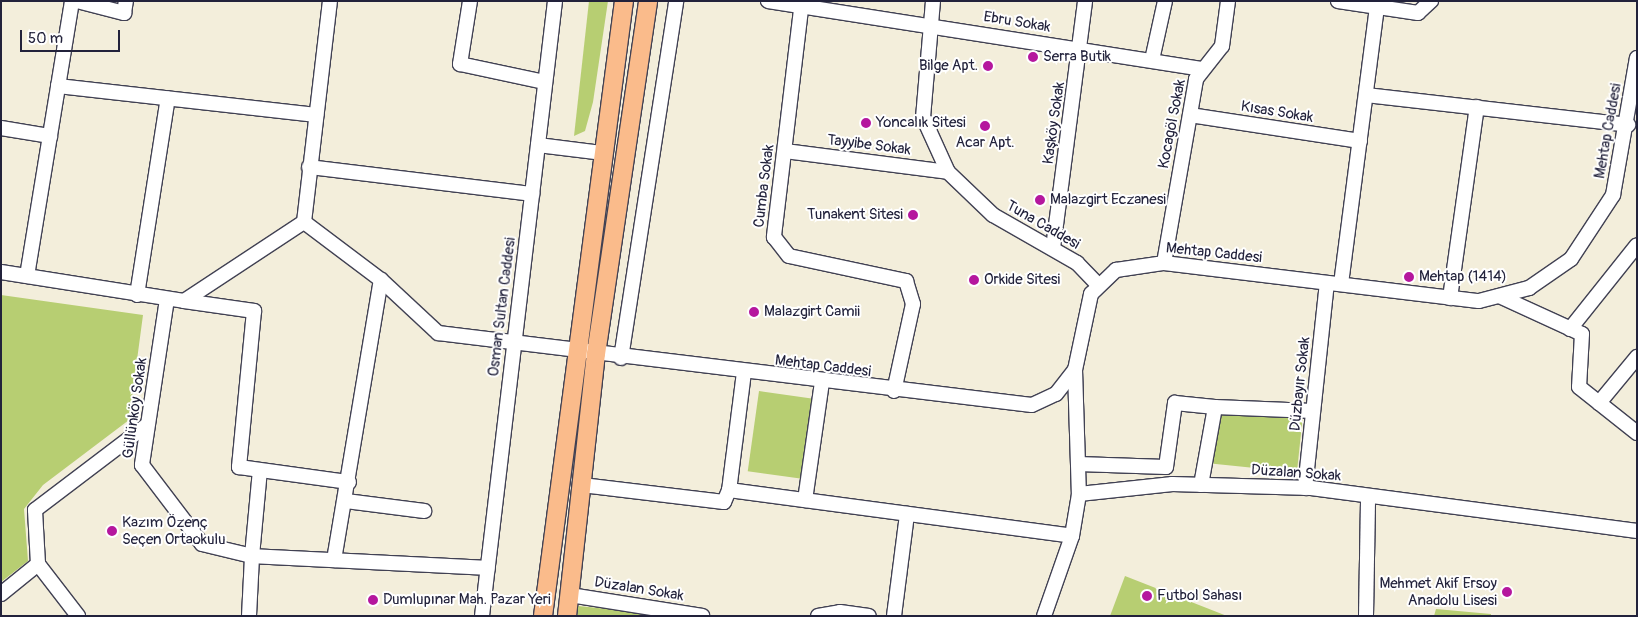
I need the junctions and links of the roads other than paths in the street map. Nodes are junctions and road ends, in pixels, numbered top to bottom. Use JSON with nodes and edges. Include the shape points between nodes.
{"nodes":[{"id":1,"x":72,"y":1,"type":"edge"},
{"id":2,"x":77,"y":1,"type":"edge"},
{"id":3,"x":126,"y":1,"type":"edge"},
{"id":4,"x":330,"y":1,"type":"edge"},
{"id":5,"x":470,"y":1,"type":"edge"},
{"id":6,"x":555,"y":1,"type":"edge"},
{"id":7,"x":624,"y":1,"type":"edge"},
{"id":8,"x":648,"y":1,"type":"edge"},
{"id":9,"x":676,"y":1,"type":"edge"},
{"id":10,"x":768,"y":1,"type":"edge"},
{"id":11,"x":933,"y":1,"type":"edge"},
{"id":12,"x":1085,"y":1,"type":"edge"},
{"id":13,"x":1165,"y":1,"type":"edge"},
{"id":14,"x":1228,"y":1,"type":"edge"},
{"id":15,"x":1338,"y":1,"type":"edge"},
{"id":16,"x":801,"y":2,"type":"edge"},
{"id":17,"x":1428,"y":6,"type":"edge"},
{"id":18,"x":1377,"y":7,"type":"junction"},
{"id":19,"x":930,"y":24,"type":"junction"},
{"id":20,"x":1079,"y":48,"type":"junction"},
{"id":21,"x":1637,"y":58,"type":"edge"},
{"id":22,"x":1152,"y":60,"type":"junction"},
{"id":23,"x":1636,"y":63,"type":"edge"},
{"id":24,"x":1200,"y":69,"type":"junction"},
{"id":25,"x":546,"y":82,"type":"junction"},
{"id":26,"x":58,"y":86,"type":"junction"},
{"id":27,"x":1366,"y":95,"type":"junction"},
{"id":28,"x":168,"y":98,"type":"junction"},
{"id":29,"x":1477,"y":107,"type":"junction"},
{"id":30,"x":316,"y":115,"type":"junction"},
{"id":31,"x":1190,"y":115,"type":"junction"},
{"id":32,"x":1631,"y":118,"type":"edge"},
{"id":33,"x":1,"y":128,"type":"edge"},
{"id":34,"x":50,"y":136,"type":"junction"},
{"id":35,"x":1360,"y":141,"type":"junction"},
{"id":36,"x":538,"y":145,"type":"junction"},
{"id":37,"x":785,"y":151,"type":"junction"},
{"id":38,"x":602,"y":153,"type":"junction"},
{"id":39,"x":309,"y":166,"type":"junction"},
{"id":40,"x":948,"y":172,"type":"junction"},
{"id":41,"x":532,"y":194,"type":"junction"},
{"id":42,"x":304,"y":222,"type":"junction"},
{"id":43,"x":1637,"y":245,"type":"edge"},
{"id":44,"x":1053,"y":248,"type":"junction"},
{"id":45,"x":1164,"y":263,"type":"junction"},
{"id":46,"x":1,"y":272,"type":"edge"},
{"id":47,"x":27,"y":276,"type":"junction"},
{"id":48,"x":381,"y":280,"type":"junction"},
{"id":49,"x":1327,"y":282,"type":"junction"},
{"id":50,"x":1097,"y":284,"type":"junction"},
{"id":51,"x":1341,"y":284,"type":"junction"},
{"id":52,"x":137,"y":295,"type":"junction"},
{"id":53,"x":1499,"y":296,"type":"junction"},
{"id":54,"x":1450,"y":298,"type":"junction"},
{"id":55,"x":167,"y":299,"type":"junction"},
{"id":56,"x":184,"y":301,"type":"junction"},
{"id":57,"x":1570,"y":328,"type":"junction"},
{"id":58,"x":514,"y":343,"type":"junction"},
{"id":59,"x":577,"y":352,"type":"junction"},
{"id":60,"x":596,"y":354,"type":"junction"},
{"id":61,"x":1637,"y":357,"type":"edge"},
{"id":62,"x":621,"y":358,"type":"junction"},
{"id":63,"x":1075,"y":370,"type":"junction"},
{"id":64,"x":744,"y":372,"type":"junction"},
{"id":65,"x":822,"y":382,"type":"junction"},
{"id":66,"x":894,"y":391,"type":"junction"},
{"id":67,"x":1599,"y":403,"type":"junction"},
{"id":68,"x":1215,"y":407,"type":"junction"},
{"id":69,"x":1313,"y":411,"type":"junction"},
{"id":70,"x":147,"y":425,"type":"junction"},
{"id":71,"x":1637,"y":433,"type":"edge"},
{"id":72,"x":1078,"y":464,"type":"junction"},
{"id":73,"x":260,"y":470,"type":"junction"},
{"id":74,"x":349,"y":482,"type":"junction"},
{"id":75,"x":582,"y":485,"type":"junction"},
{"id":76,"x":1201,"y":485,"type":"junction"},
{"id":77,"x":1305,"y":488,"type":"junction"},
{"id":78,"x":729,"y":490,"type":"junction"},
{"id":79,"x":1079,"y":494,"type":"junction"},
{"id":80,"x":1368,"y":496,"type":"junction"},
{"id":81,"x":805,"y":500,"type":"junction"},
{"id":82,"x":346,"y":501,"type":"junction"},
{"id":83,"x":424,"y":511,"type":"dead end"},
{"id":84,"x":907,"y":514,"type":"junction"},
{"id":85,"x":1637,"y":531,"type":"edge"},
{"id":86,"x":1072,"y":536,"type":"junction"},
{"id":87,"x":252,"y":556,"type":"junction"},
{"id":88,"x":334,"y":560,"type":"junction"},
{"id":89,"x":38,"y":564,"type":"junction"},
{"id":90,"x":488,"y":568,"type":"junction"},
{"id":91,"x":1,"y":594,"type":"edge"},
{"id":92,"x":570,"y":595,"type":"junction"},
{"id":93,"x":78,"y":616,"type":"edge"},
{"id":94,"x":249,"y":616,"type":"edge"},
{"id":95,"x":482,"y":616,"type":"edge"},
{"id":96,"x":543,"y":616,"type":"edge"},
{"id":97,"x":567,"y":616,"type":"edge"},
{"id":98,"x":702,"y":616,"type":"edge"},
{"id":99,"x":818,"y":616,"type":"edge"},
{"id":100,"x":869,"y":616,"type":"edge"},
{"id":101,"x":894,"y":616,"type":"edge"},
{"id":102,"x":1044,"y":616,"type":"edge"},
{"id":103,"x":1366,"y":616,"type":"edge"}],
"edges":[{"from":1,"to":26,"type":"street"},
{"from":2,"to":3,"type":"street","via":[[124,14]]},
{"from":4,"to":30,"type":"street"},
{"from":5,"to":25,"type":"street","via":[[460,64]]},
{"from":6,"to":25,"type":"street","name":"Osman Sultan Caddesi"},
{"from":7,"to":38,"type":"main road"},
{"from":8,"to":60,"type":"main road"},
{"from":9,"to":62,"type":"street"},
{"from":10,"to":16,"type":"street","name":"Ebru Sokak"},
{"from":11,"to":19,"type":"street","name":"Tuna Caddesi"},
{"from":12,"to":20,"type":"street","name":"Kaşköy Sokak"},
{"from":13,"to":22,"type":"street"},
{"from":14,"to":24,"type":"street","name":"Kocagöl Sokak","via":[[1222,46]]},
{"from":15,"to":18,"type":"street"},
{"from":16,"to":19,"type":"street","name":"Ebru Sokak"},
{"from":16,"to":37,"type":"street","name":"Cumba Sokak"},
{"from":17,"to":18,"type":"street"},
{"from":18,"to":27,"type":"street"},
{"from":19,"to":20,"type":"street","name":"Ebru Sokak"},
{"from":19,"to":40,"type":"street","name":"Tuna Caddesi","via":[[923,116]]},
{"from":20,"to":22,"type":"street","name":"Ebru Sokak"},
{"from":20,"to":44,"type":"street","name":"Kaşköy Sokak"},
{"from":21,"to":23,"type":"street","name":"Mehtap Caddesi"},
{"from":22,"to":24,"type":"street","name":"Ebru Sokak"},
{"from":23,"to":32,"type":"street","name":"Mehtap Caddesi"},
{"from":24,"to":31,"type":"street","name":"Kocagöl Sokak"},
{"from":25,"to":36,"type":"street","name":"Osman Sultan Caddesi"},
{"from":26,"to":28,"type":"street"},
{"from":26,"to":34,"type":"street"},
{"from":27,"to":29,"type":"street"},
{"from":27,"to":35,"type":"street"},
{"from":28,"to":30,"type":"street"},
{"from":28,"to":52,"type":"street"},
{"from":29,"to":32,"type":"street"},
{"from":29,"to":54,"type":"street"},
{"from":30,"to":39,"type":"street"},
{"from":31,"to":35,"type":"street","name":"Kısas Sokak"},
{"from":31,"to":45,"type":"street","name":"Kocagöl Sokak"},
{"from":32,"to":53,"type":"street","name":"Mehtap Caddesi","via":[[1612,195],[1587,238],[1571,259],[1529,288]]},
{"from":33,"to":34,"type":"street"},
{"from":34,"to":47,"type":"street"},
{"from":35,"to":51,"type":"street"},
{"from":36,"to":38,"type":"street"},
{"from":36,"to":41,"type":"street","name":"Osman Sultan Caddesi"},
{"from":37,"to":40,"type":"street","name":"Tayyibe Sokak"},
{"from":37,"to":66,"type":"street","name":"Cumba Sokak","via":[[774,237],[780,248],[789,256],[894,277],[906,281],[912,291]]},
{"from":38,"to":59,"type":"main road"},
{"from":39,"to":41,"type":"street"},
{"from":39,"to":42,"type":"street"},
{"from":40,"to":44,"type":"street","name":"Tuna Caddesi","via":[[993,215]]},
{"from":41,"to":58,"type":"street","name":"Osman Sultan Caddesi"},
{"from":42,"to":48,"type":"street","name":"Mehtap Caddesi"},
{"from":42,"to":56,"type":"street"},
{"from":43,"to":57,"type":"street"},
{"from":44,"to":50,"type":"street","name":"Tuna Caddesi","via":[[1077,263]]},
{"from":45,"to":49,"type":"street","name":"Mehtap Caddesi"},
{"from":45,"to":50,"type":"street","name":"Mehtap Caddesi","via":[[1116,270]]},
{"from":46,"to":47,"type":"street"},
{"from":47,"to":52,"type":"street"},
{"from":48,"to":58,"type":"street","name":"Mehtap Caddesi","via":[[438,333]]},
{"from":48,"to":74,"type":"street"},
{"from":49,"to":51,"type":"street","name":"Mehtap Caddesi"},
{"from":49,"to":69,"type":"street","name":"Düzbayır Sokak"},
{"from":50,"to":63,"type":"street","name":"Mehtap Caddesi","via":[[1088,308]]},
{"from":51,"to":54,"type":"street","name":"Mehtap Caddesi"},
{"from":52,"to":55,"type":"street"},
{"from":53,"to":54,"type":"street","name":"Mehtap Caddesi","via":[[1479,301]]},
{"from":53,"to":57,"type":"street"},
{"from":55,"to":56,"type":"street"},
{"from":55,"to":70,"type":"street","name":"Güllünköy Sokak"},
{"from":56,"to":73,"type":"street","via":[[254,311],[239,467]]},
{"from":57,"to":67,"type":"street","via":[[1582,334],[1584,347],[1579,386]]},
{"from":58,"to":59,"type":"street","name":"Mehtap Caddesi"},
{"from":58,"to":90,"type":"street","name":"Osman Sultan Caddesi"},
{"from":59,"to":60,"type":"street","name":"Mehtap Caddesi"},
{"from":59,"to":96,"type":"main road"},
{"from":60,"to":62,"type":"street","name":"Mehtap Caddesi"},
{"from":60,"to":75,"type":"main road"},
{"from":61,"to":67,"type":"street"},
{"from":62,"to":64,"type":"street","name":"Mehtap Caddesi"},
{"from":63,"to":66,"type":"street","name":"Mehtap Caddesi","via":[[1056,394],[1032,405]]},
{"from":63,"to":72,"type":"street"},
{"from":64,"to":65,"type":"street","name":"Mehtap Caddesi"},
{"from":64,"to":78,"type":"street"},
{"from":65,"to":66,"type":"street","name":"Mehtap Caddesi"},
{"from":65,"to":81,"type":"street"},
{"from":67,"to":71,"type":"street"},
{"from":68,"to":69,"type":"street"},
{"from":68,"to":72,"type":"street","via":[[1175,403],[1166,467]]},
{"from":68,"to":76,"type":"street"},
{"from":69,"to":77,"type":"street","name":"Düzbayır Sokak"},
{"from":70,"to":87,"type":"street","name":"Güllünköy Sokak","via":[[142,465],[202,544]]},
{"from":70,"to":89,"type":"street","via":[[35,510]]},
{"from":72,"to":79,"type":"street"},
{"from":73,"to":74,"type":"street"},
{"from":73,"to":87,"type":"street"},
{"from":74,"to":82,"type":"street"},
{"from":75,"to":78,"type":"street","via":[[724,502]]},
{"from":75,"to":92,"type":"main road"},
{"from":76,"to":77,"type":"street","name":"Düzalan Sokak"},
{"from":76,"to":79,"type":"street","name":"Düzalan Sokak"},
{"from":77,"to":80,"type":"street","name":"Düzalan Sokak"},
{"from":78,"to":81,"type":"street"},
{"from":79,"to":86,"type":"street"},
{"from":80,"to":85,"type":"street","name":"Düzalan Sokak"},
{"from":80,"to":103,"type":"street"},
{"from":81,"to":84,"type":"street"},
{"from":82,"to":83,"type":"street"},
{"from":82,"to":88,"type":"street"},
{"from":84,"to":86,"type":"street"},
{"from":84,"to":101,"type":"street"},
{"from":86,"to":102,"type":"street"},
{"from":87,"to":88,"type":"street","name":"Güllünköy Sokak"},
{"from":87,"to":94,"type":"street"},
{"from":88,"to":90,"type":"street","name":"Güllünköy Sokak"},
{"from":89,"to":91,"type":"street"},
{"from":89,"to":93,"type":"street"},
{"from":90,"to":95,"type":"street","name":"Osman Sultan Caddesi"},
{"from":92,"to":97,"type":"main road"},
{"from":92,"to":98,"type":"street","name":"Düzalan Sokak"},
{"from":99,"to":100,"type":"street","via":[[840,612]]}]}
